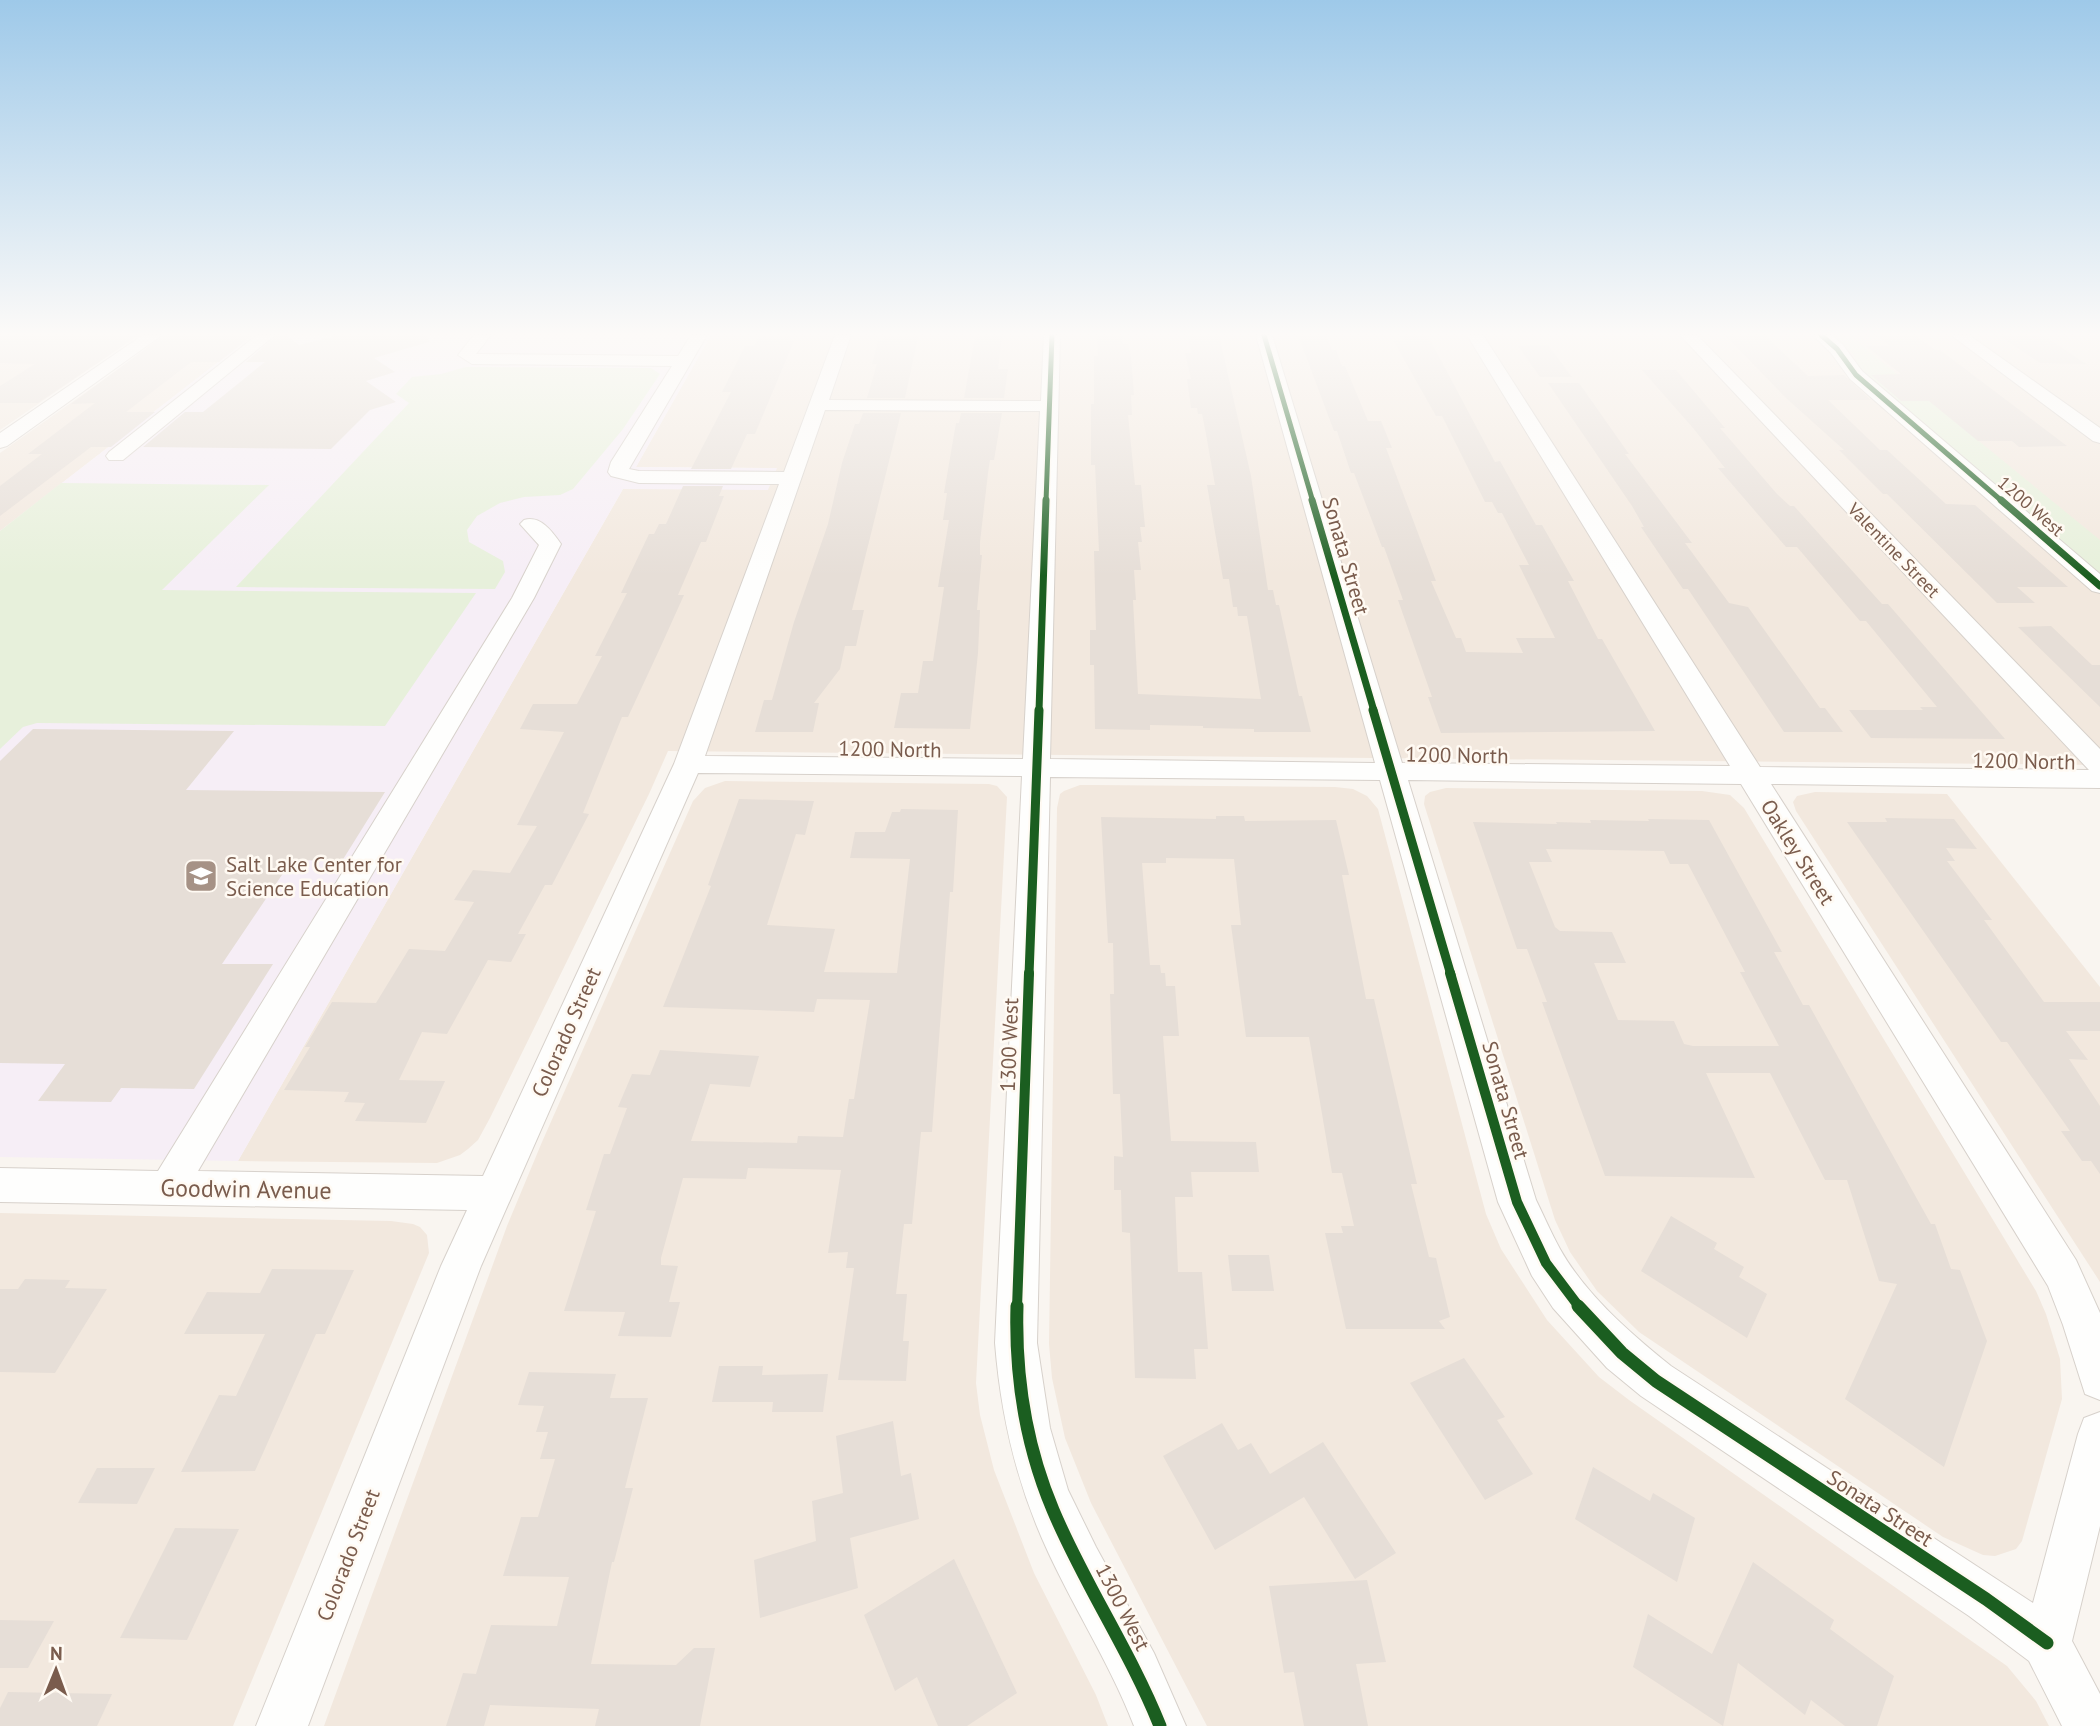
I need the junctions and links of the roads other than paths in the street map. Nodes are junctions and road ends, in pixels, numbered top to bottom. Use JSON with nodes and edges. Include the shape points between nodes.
{"nodes":[{"id":1,"x":38,"y":416,"type":"edge"},
{"id":2,"x":166,"y":416,"type":"edge"},
{"id":3,"x":652,"y":416,"type":"edge"},
{"id":4,"x":813,"y":416,"type":"edge"},
{"id":5,"x":1049,"y":416,"type":"edge"},
{"id":6,"x":1287,"y":416,"type":"edge"},
{"id":7,"x":1525,"y":416,"type":"edge"},
{"id":8,"x":1765,"y":416,"type":"edge"},
{"id":9,"x":1903,"y":416,"type":"edge"},
{"id":10,"x":2070,"y":416,"type":"edge"},
{"id":11,"x":2100,"y":437,"type":"edge"},
{"id":12,"x":0,"y":442,"type":"edge"},
{"id":13,"x":116,"y":456,"type":"dead end"},
{"id":14,"x":790,"y":478,"type":"junction"},
{"id":15,"x":531,"y":524,"type":"dead end"},
{"id":16,"x":2100,"y":586,"type":"edge"},
{"id":17,"x":688,"y":764,"type":"junction"},
{"id":18,"x":2100,"y":765,"type":"edge"},
{"id":19,"x":1037,"y":768,"type":"junction"},
{"id":20,"x":1391,"y":772,"type":"junction"},
{"id":21,"x":1750,"y":776,"type":"junction"},
{"id":22,"x":2100,"y":779,"type":"edge"},
{"id":23,"x":0,"y":1185,"type":"edge"},
{"id":24,"x":168,"y":1188,"type":"junction"},
{"id":25,"x":492,"y":1193,"type":"junction"},
{"id":26,"x":2100,"y":1379,"type":"edge"},
{"id":27,"x":2100,"y":1434,"type":"edge"},
{"id":28,"x":2047,"y":1643,"type":"junction"},
{"id":29,"x":282,"y":1726,"type":"edge"},
{"id":30,"x":1160,"y":1726,"type":"edge"},
{"id":31,"x":2089,"y":1726,"type":"edge"}],
"edges":[{"from":1,"to":12,"type":"street"},
{"from":2,"to":13,"type":"street"},
{"from":3,"to":14,"type":"street","via":[[618,472],[639,477]]},
{"from":4,"to":14,"type":"street","name":"Colorado Street"},
{"from":5,"to":19,"type":"street","name":"1300 West"},
{"from":6,"to":20,"type":"street","name":"Sonata Street"},
{"from":7,"to":21,"type":"street","name":"Oakley Street"},
{"from":8,"to":18,"type":"street","name":"Valentine Street"},
{"from":9,"to":16,"type":"street","name":"1200 West"},
{"from":10,"to":11,"type":"street"},
{"from":14,"to":17,"type":"street","name":"Colorado Street"},
{"from":15,"to":24,"type":"street","via":[[550,544],[523,598]]},
{"from":17,"to":19,"type":"street","name":"1200 North"},
{"from":17,"to":25,"type":"street","name":"Colorado Street"},
{"from":19,"to":20,"type":"street","name":"1200 North"},
{"from":19,"to":30,"type":"street","name":"1300 West","via":[[1016,1343],[1021,1397],[1032,1454],[1054,1511]]},
{"from":20,"to":21,"type":"street","name":"1200 North"},
{"from":20,"to":28,"type":"street","name":"Sonata Street","via":[[1517,1202],[1546,1263],[1567,1294],[1593,1325],[1656,1381]]},
{"from":21,"to":22,"type":"street","name":"1200 North"},
{"from":21,"to":26,"type":"street","name":"Oakley Street","via":[[2062,1273],[2089,1336]]},
{"from":23,"to":24,"type":"street","name":"Goodwin Avenue"},
{"from":24,"to":25,"type":"street","name":"Goodwin Avenue"},
{"from":25,"to":29,"type":"street","name":"Colorado Street"},
{"from":27,"to":28,"type":"street"},
{"from":28,"to":31,"type":"street"}]}
